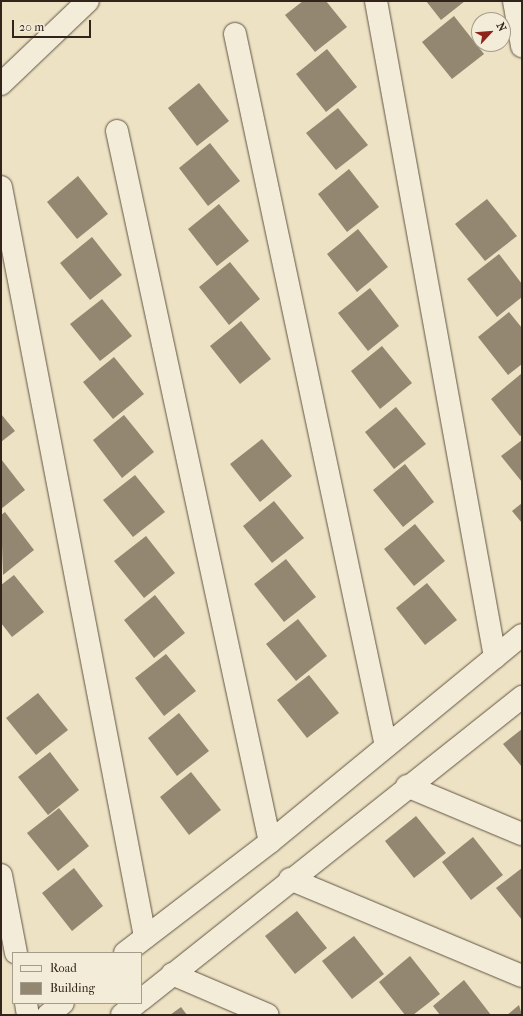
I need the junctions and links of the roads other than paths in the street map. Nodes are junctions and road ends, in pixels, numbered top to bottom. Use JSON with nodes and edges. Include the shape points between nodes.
{"nodes":[{"id":1,"x":88,"y":1,"type":"edge"},
{"id":2,"x":376,"y":1,"type":"edge"},
{"id":3,"x":514,"y":1,"type":"edge"},
{"id":4,"x":236,"y":34,"type":"dead end"},
{"id":5,"x":522,"y":46,"type":"edge"},
{"id":6,"x":1,"y":84,"type":"edge"},
{"id":7,"x":117,"y":131,"type":"dead end"},
{"id":8,"x":1,"y":188,"type":"edge"},
{"id":9,"x":522,"y":635,"type":"edge"},
{"id":10,"x":495,"y":657,"type":"junction"},
{"id":11,"x":522,"y":697,"type":"edge"},
{"id":12,"x":386,"y":746,"type":"junction"},
{"id":13,"x":407,"y":786,"type":"junction"},
{"id":14,"x":522,"y":834,"type":"edge"},
{"id":15,"x":270,"y":842,"type":"junction"},
{"id":16,"x":1,"y":875,"type":"edge"},
{"id":17,"x":290,"y":879,"type":"junction"},
{"id":18,"x":145,"y":937,"type":"junction"},
{"id":19,"x":16,"y":952,"type":"edge"},
{"id":20,"x":126,"y":952,"type":"edge"},
{"id":21,"x":172,"y":974,"type":"junction"},
{"id":22,"x":522,"y":976,"type":"edge"},
{"id":23,"x":142,"y":999,"type":"edge"},
{"id":24,"x":26,"y":1004,"type":"edge"},
{"id":25,"x":62,"y":1004,"type":"edge"},
{"id":26,"x":136,"y":1004,"type":"edge"},
{"id":27,"x":28,"y":1015,"type":"edge"},
{"id":28,"x":48,"y":1015,"type":"edge"},
{"id":29,"x":122,"y":1015,"type":"edge"},
{"id":30,"x":268,"y":1015,"type":"edge"}],
"edges":[{"from":1,"to":6,"type":"street"},
{"from":2,"to":10,"type":"street"},
{"from":3,"to":5,"type":"street"},
{"from":4,"to":12,"type":"street"},
{"from":7,"to":15,"type":"street"},
{"from":8,"to":18,"type":"street"},
{"from":9,"to":10,"type":"street"},
{"from":10,"to":12,"type":"street"},
{"from":11,"to":13,"type":"street"},
{"from":12,"to":15,"type":"street"},
{"from":13,"to":14,"type":"street"},
{"from":13,"to":17,"type":"street"},
{"from":15,"to":18,"type":"street"},
{"from":16,"to":19,"type":"street"},
{"from":17,"to":21,"type":"street"},
{"from":17,"to":22,"type":"street"},
{"from":18,"to":20,"type":"street"},
{"from":21,"to":23,"type":"street"},
{"from":21,"to":30,"type":"street"},
{"from":24,"to":27,"type":"street"},
{"from":25,"to":28,"type":"street"},
{"from":26,"to":29,"type":"street"}]}
